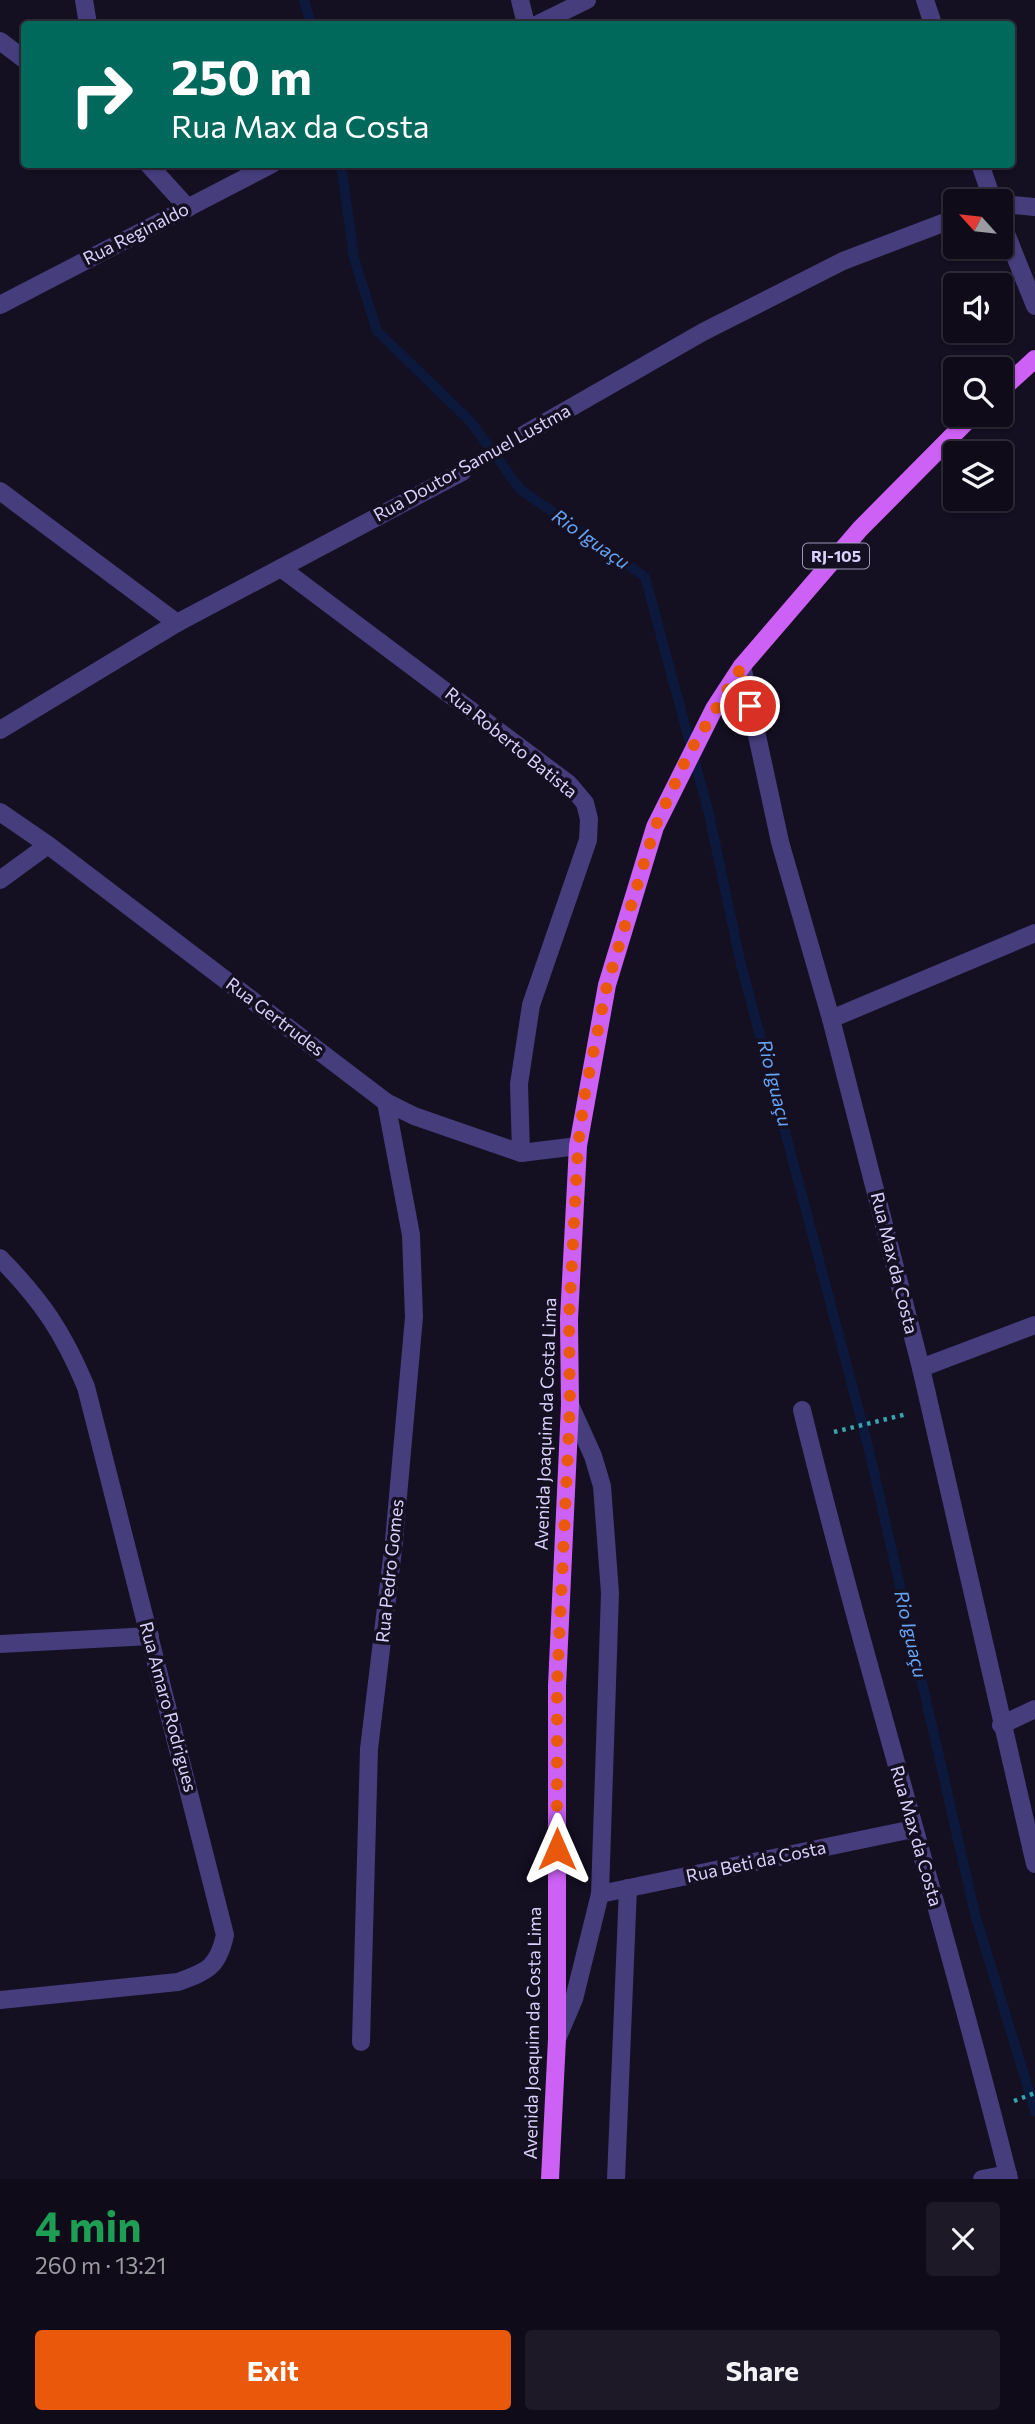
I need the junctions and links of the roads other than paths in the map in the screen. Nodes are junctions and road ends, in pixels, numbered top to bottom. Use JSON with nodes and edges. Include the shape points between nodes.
{"nodes":[{"id":1,"x":83,"y":0,"type":"edge"},
{"id":2,"x":520,"y":0,"type":"edge"},
{"id":3,"x":587,"y":0,"type":"edge"},
{"id":4,"x":925,"y":0,"type":"edge"},
{"id":5,"x":87,"y":21,"type":"edge"},
{"id":6,"x":525,"y":21,"type":"edge"},
{"id":7,"x":544,"y":21,"type":"edge"},
{"id":8,"x":932,"y":21,"type":"edge"},
{"id":9,"x":0,"y":41,"type":"edge"},
{"id":10,"x":21,"y":57,"type":"edge"},
{"id":11,"x":152,"y":168,"type":"edge"},
{"id":12,"x":264,"y":168,"type":"edge"},
{"id":13,"x":981,"y":168,"type":"edge"},
{"id":14,"x":989,"y":189,"type":"edge"},
{"id":15,"x":1013,"y":205,"type":"edge"},
{"id":16,"x":1035,"y":207,"type":"edge"},
{"id":17,"x":188,"y":208,"type":"junction"},
{"id":18,"x":943,"y":223,"type":"edge"},
{"id":19,"x":1013,"y":251,"type":"edge"},
{"id":20,"x":0,"y":305,"type":"edge"},
{"id":21,"x":1035,"y":306,"type":"edge"},
{"id":22,"x":1035,"y":359,"type":"edge"},
{"id":23,"x":1013,"y":379,"type":"edge"},
{"id":24,"x":961,"y":427,"type":"edge"},
{"id":25,"x":523,"y":435,"type":"road end"},
{"id":26,"x":463,"y":472,"type":"road end"},
{"id":27,"x":0,"y":491,"type":"edge"},
{"id":28,"x":281,"y":568,"type":"junction"},
{"id":29,"x":177,"y":623,"type":"junction"},
{"id":30,"x":742,"y":666,"type":"junction"},
{"id":31,"x":0,"y":730,"type":"edge"},
{"id":32,"x":0,"y":812,"type":"edge"},
{"id":33,"x":48,"y":845,"type":"junction"},
{"id":34,"x":0,"y":880,"type":"edge"},
{"id":35,"x":1035,"y":933,"type":"edge"},
{"id":36,"x":831,"y":1019,"type":"junction"},
{"id":37,"x":386,"y":1102,"type":"junction"},
{"id":38,"x":578,"y":1146,"type":"junction"},
{"id":39,"x":521,"y":1153,"type":"junction"},
{"id":40,"x":0,"y":1258,"type":"edge"},
{"id":41,"x":1035,"y":1325,"type":"edge"},
{"id":42,"x":920,"y":1368,"type":"junction"},
{"id":43,"x":570,"y":1405,"type":"junction"},
{"id":44,"x":802,"y":1410,"type":"dead end"},
{"id":45,"x":150,"y":1636,"type":"junction"},
{"id":46,"x":0,"y":1644,"type":"edge"},
{"id":47,"x":1035,"y":1709,"type":"edge"},
{"id":48,"x":1000,"y":1725,"type":"junction"},
{"id":49,"x":913,"y":1829,"type":"junction"},
{"id":50,"x":1035,"y":1864,"type":"edge"},
{"id":51,"x":628,"y":1888,"type":"junction"},
{"id":52,"x":600,"y":1894,"type":"junction"},
{"id":53,"x":0,"y":2000,"type":"edge"},
{"id":54,"x":557,"y":2039,"type":"junction"},
{"id":55,"x":360,"y":2042,"type":"dead end"},
{"id":56,"x":1009,"y":2176,"type":"edge"},
{"id":57,"x":550,"y":2179,"type":"edge"},
{"id":58,"x":616,"y":2179,"type":"edge"},
{"id":59,"x":982,"y":2179,"type":"edge"}],
"edges":[{"from":1,"to":5,"type":"street"},
{"from":2,"to":6,"type":"street"},
{"from":3,"to":7,"type":"street"},
{"from":4,"to":8,"type":"street"},
{"from":9,"to":10,"type":"street"},
{"from":11,"to":17,"type":"street"},
{"from":12,"to":17,"type":"street","name":"Rua Reginaldo"},
{"from":13,"to":14,"type":"street"},
{"from":15,"to":16,"type":"street"},
{"from":17,"to":20,"type":"street","name":"Rua Reginaldo"},
{"from":18,"to":25,"type":"street","name":"Rua Doutor Samuel Lustma","via":[[843,261],[703,332]]},
{"from":19,"to":21,"type":"street"},
{"from":22,"to":23,"type":"main road"},
{"from":24,"to":30,"type":"main road","name":"Avenida Joaquim da Costa Lima","number":"RJ-105","via":[[860,529]]},
{"from":26,"to":28,"type":"street","name":"Rua Doutor Samuel Lustma"},
{"from":27,"to":29,"type":"street"},
{"from":28,"to":29,"type":"street","name":"Rua Doutor Samuel Lustma"},
{"from":28,"to":39,"type":"street","name":"Rua Roberto Batista","via":[[527,751],[585,803],[588,840],[531,1005],[519,1084]]},
{"from":29,"to":31,"type":"street","name":"Rua Doutor Samuel Lustma"},
{"from":30,"to":36,"type":"street","name":"Rua Max da Costa","via":[[780,842]]},
{"from":30,"to":38,"type":"main road","name":"Avenida Joaquim da Costa Lima","number":"RJ-105","via":[[689,753],[655,827],[607,985]]},
{"from":32,"to":33,"type":"street","name":"Rua Gertrudes"},
{"from":33,"to":34,"type":"street"},
{"from":33,"to":37,"type":"street","name":"Rua Gertrudes"},
{"from":35,"to":36,"type":"street"},
{"from":36,"to":42,"type":"street","name":"Rua Max da Costa"},
{"from":37,"to":39,"type":"street","name":"Rua Gertrudes"},
{"from":37,"to":55,"type":"street","name":"Rua Pedro Gomes","via":[[411,1235],[414,1317],[369,1749]]},
{"from":38,"to":39,"type":"street","name":"Rua Gertrudes"},
{"from":38,"to":43,"type":"main road","name":"Avenida Joaquim da Costa Lima","number":"RJ-105","via":[[569,1319]]},
{"from":40,"to":45,"type":"street","name":"Rua Amaro Rodrigues","via":[[35,1294],[65,1339],[86,1387]]},
{"from":41,"to":42,"type":"street"},
{"from":42,"to":48,"type":"street","name":"Rua Max da Costa"},
{"from":43,"to":52,"type":"street","via":[[602,1486],[610,1593]]},
{"from":43,"to":54,"type":"main road","name":"Avenida Joaquim da Costa Lima","number":"RJ-105","via":[[557,1686]]},
{"from":44,"to":49,"type":"street","name":"Rua Max da Costa"},
{"from":45,"to":46,"type":"street"},
{"from":45,"to":53,"type":"street","name":"Rua Amaro Rodrigues","via":[[221,1908],[225,1935],[220,1958],[203,1973],[178,1983]]},
{"from":47,"to":48,"type":"street"},
{"from":48,"to":50,"type":"street","name":"Rua Max da Costa"},
{"from":49,"to":51,"type":"street","name":"Rua Beti da Costa"},
{"from":49,"to":56,"type":"street","name":"Rua Max da Costa","via":[[994,2108]]},
{"from":51,"to":52,"type":"street","name":"Rua Beti da Costa"},
{"from":51,"to":58,"type":"street"},
{"from":52,"to":54,"type":"street","via":[[574,1999]]},
{"from":54,"to":57,"type":"main road","name":"Avenida Joaquim da Costa Lima","number":"RJ-105"},
{"from":56,"to":59,"type":"street"}]}
